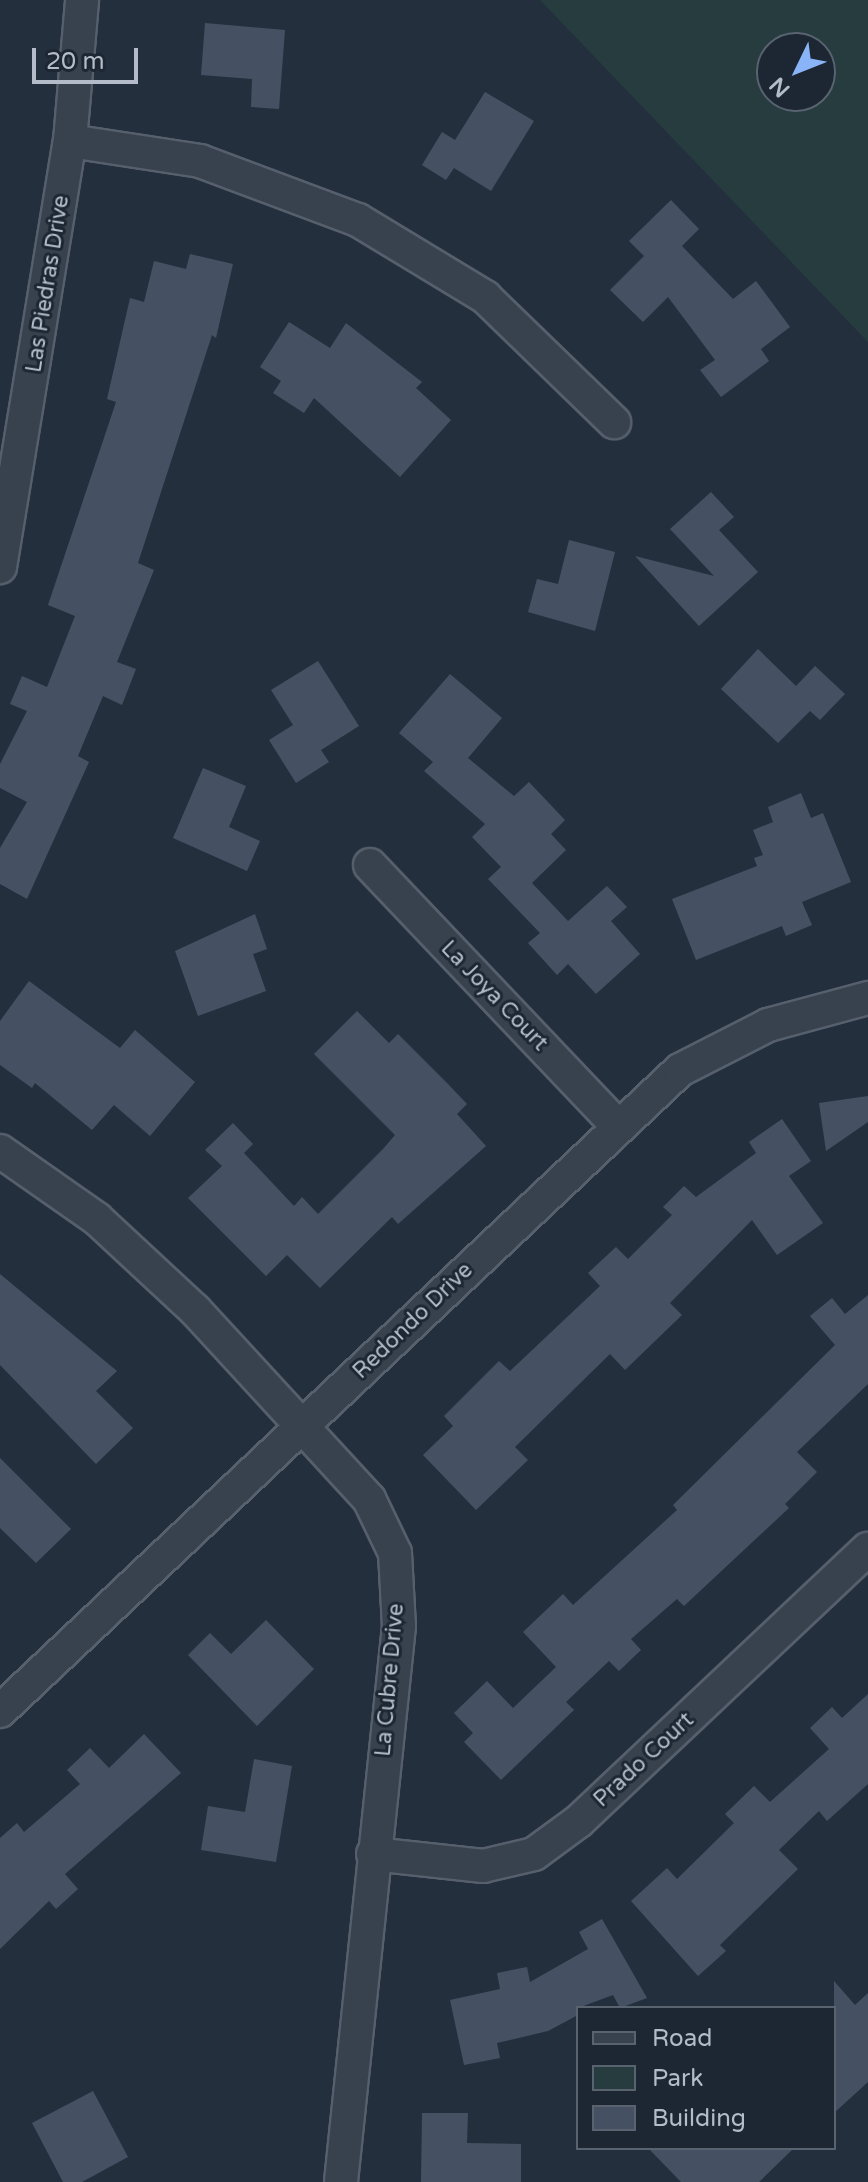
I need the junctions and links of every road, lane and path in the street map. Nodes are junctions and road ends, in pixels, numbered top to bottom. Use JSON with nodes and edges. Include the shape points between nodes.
{"nodes":[{"id":1,"x":82,"y":0,"type":"edge"},
{"id":2,"x":70,"y":141,"type":"junction"},
{"id":3,"x":614,"y":422,"type":"dead end"},
{"id":4,"x":0,"y":567,"type":"edge"},
{"id":5,"x":370,"y":865,"type":"dead end"},
{"id":6,"x":868,"y":998,"type":"edge"},
{"id":7,"x":618,"y":1126,"type":"junction"},
{"id":8,"x":0,"y":1151,"type":"edge"},
{"id":9,"x":302,"y":1426,"type":"junction"},
{"id":10,"x":868,"y":1549,"type":"edge"},
{"id":11,"x":0,"y":1711,"type":"edge"},
{"id":12,"x":373,"y":1854,"type":"junction"},
{"id":13,"x":341,"y":2182,"type":"edge"}],
"edges":[{"from":1,"to":2,"type":"street","name":"Las Piedras Drive"},
{"from":2,"to":3,"type":"street","via":[[200,161],[358,220],[485,297]]},
{"from":2,"to":4,"type":"street","name":"Las Piedras Drive"},
{"from":5,"to":7,"type":"street","name":"La Joya Court"},
{"from":6,"to":7,"type":"street","name":"Redondo Drive","via":[[743,1038],[680,1070]]},
{"from":7,"to":9,"type":"street","name":"Redondo Drive"},
{"from":8,"to":9,"type":"street","name":"La Cubre Drive","via":[[97,1219],[195,1310]]},
{"from":9,"to":11,"type":"street","name":"Redondo Drive"},
{"from":9,"to":12,"type":"street","name":"La Cubre Drive","via":[[369,1499],[395,1553],[399,1626]]},
{"from":10,"to":12,"type":"street","name":"Prado Court","via":[[579,1821],[534,1854],[483,1866]]},
{"from":12,"to":13,"type":"street","name":"La Cubre Drive"}]}
